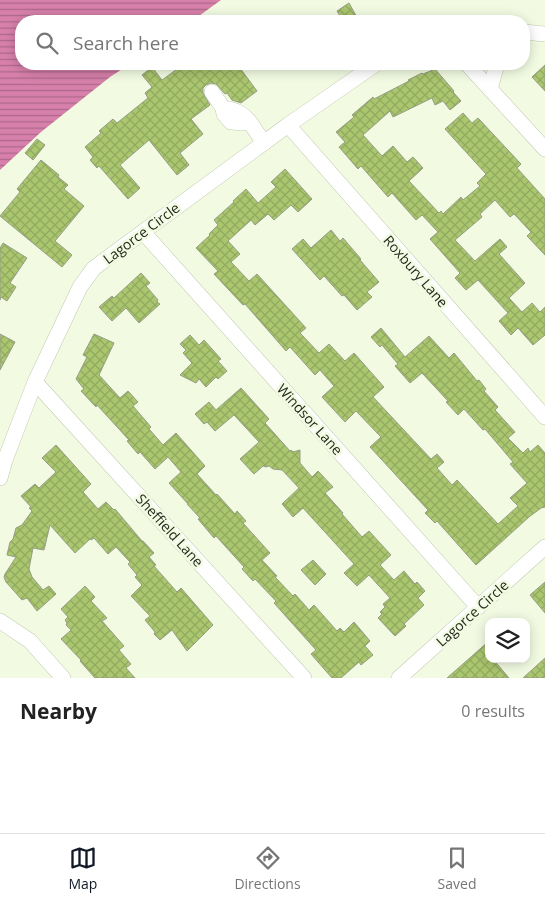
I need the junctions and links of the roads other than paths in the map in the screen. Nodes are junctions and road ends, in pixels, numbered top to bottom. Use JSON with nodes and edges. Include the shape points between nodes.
{"nodes":[{"id":1,"x":530,"y":33,"type":"edge"},
{"id":2,"x":545,"y":34,"type":"edge"},
{"id":3,"x":367,"y":70,"type":"edge"},
{"id":4,"x":473,"y":70,"type":"edge"},
{"id":5,"x":496,"y":70,"type":"edge"},
{"id":6,"x":490,"y":89,"type":"junction"},
{"id":7,"x":212,"y":92,"type":"dead end"},
{"id":8,"x":288,"y":126,"type":"junction"},
{"id":9,"x":264,"y":143,"type":"junction"},
{"id":10,"x":545,"y":149,"type":"edge"},
{"id":11,"x":143,"y":232,"type":"junction"},
{"id":12,"x":35,"y":382,"type":"junction"},
{"id":13,"x":545,"y":417,"type":"edge"},
{"id":14,"x":0,"y":478,"type":"edge"},
{"id":15,"x":545,"y":547,"type":"edge"},
{"id":16,"x":478,"y":607,"type":"junction"},
{"id":17,"x":0,"y":622,"type":"edge"},
{"id":18,"x":63,"y":678,"type":"edge"},
{"id":19,"x":304,"y":678,"type":"edge"},
{"id":20,"x":399,"y":678,"type":"edge"}],
"edges":[{"from":1,"to":2,"type":"street"},
{"from":3,"to":8,"type":"street","name":"Lagorce Circle"},
{"from":4,"to":6,"type":"street"},
{"from":5,"to":6,"type":"street"},
{"from":6,"to":10,"type":"street"},
{"from":7,"to":9,"type":"street","via":[[231,122],[243,124],[248,121]]},
{"from":8,"to":9,"type":"street","name":"Lagorce Circle"},
{"from":8,"to":13,"type":"street","name":"Roxbury Lane"},
{"from":9,"to":11,"type":"street","name":"Lagorce Circle"},
{"from":11,"to":12,"type":"street","name":"Lagorce Circle","via":[[94,268],[80,287]]},
{"from":11,"to":16,"type":"street","name":"Windsor Lane"},
{"from":12,"to":14,"type":"street","name":"Lagorce Circle"},
{"from":12,"to":19,"type":"street","name":"Sheffield Lane"},
{"from":15,"to":16,"type":"street","name":"Lagorce Circle"},
{"from":16,"to":20,"type":"street","name":"Lagorce Circle"},
{"from":17,"to":18,"type":"street","via":[[30,641]]}]}
